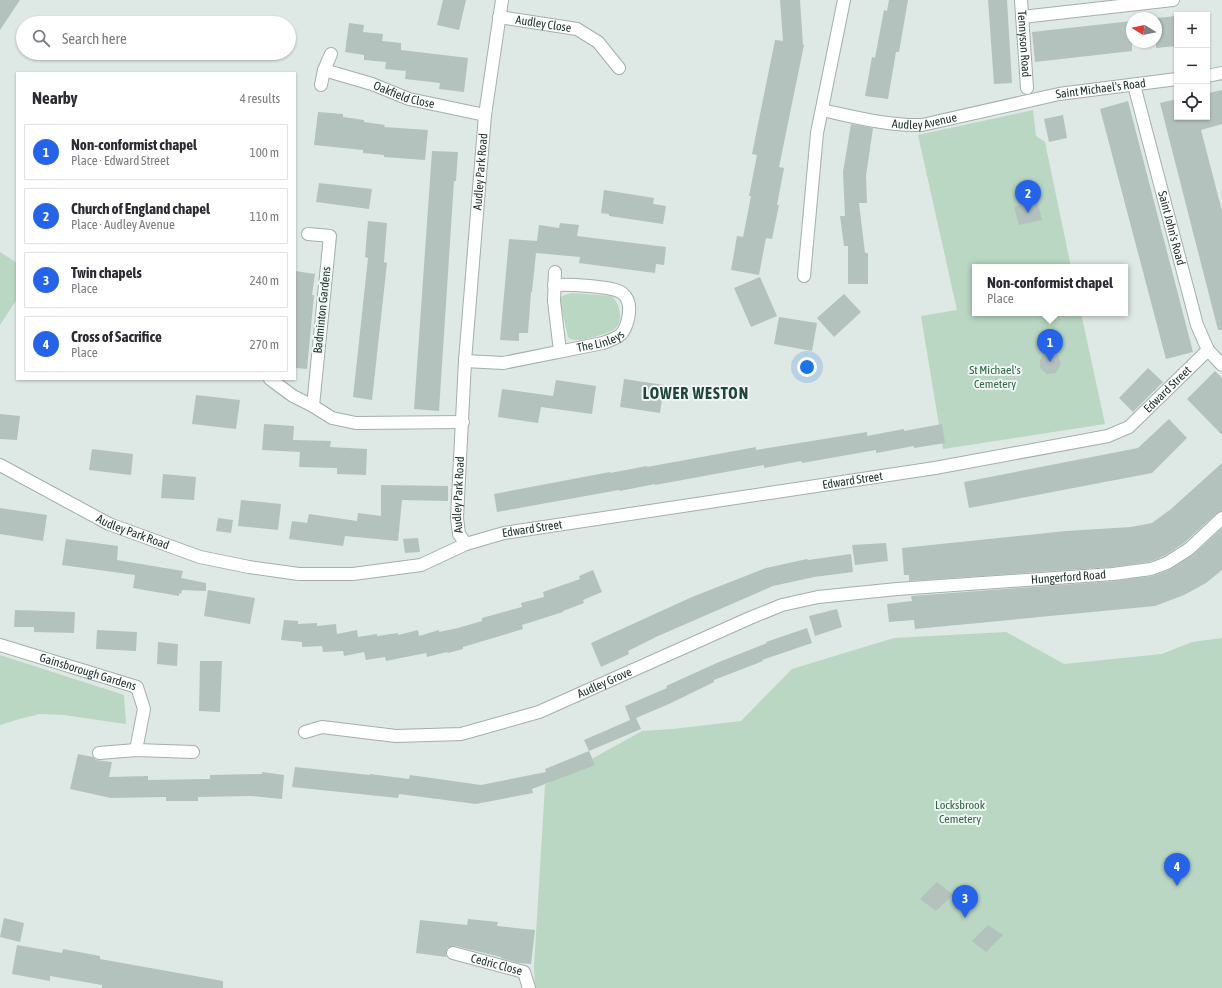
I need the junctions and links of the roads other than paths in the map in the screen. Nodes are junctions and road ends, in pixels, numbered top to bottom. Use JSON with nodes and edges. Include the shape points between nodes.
{"nodes":[{"id":1,"x":502,"y":0,"type":"edge"},
{"id":2,"x":844,"y":0,"type":"edge"},
{"id":3,"x":1021,"y":0,"type":"edge"},
{"id":4,"x":1173,"y":0,"type":"edge"},
{"id":5,"x":499,"y":17,"type":"junction"},
{"id":6,"x":1022,"y":17,"type":"junction"},
{"id":7,"x":331,"y":54,"type":"dead end"},
{"id":8,"x":620,"y":68,"type":"dead end"},
{"id":9,"x":324,"y":70,"type":"junction"},
{"id":10,"x":1222,"y":73,"type":"edge"},
{"id":11,"x":1210,"y":75,"type":"edge"},
{"id":12,"x":1174,"y":79,"type":"edge"},
{"id":13,"x":321,"y":85,"type":"dead end"},
{"id":14,"x":1134,"y":85,"type":"junction"},
{"id":15,"x":1027,"y":88,"type":"dead end"},
{"id":16,"x":1025,"y":101,"type":"joint"},
{"id":17,"x":822,"y":110,"type":"junction"},
{"id":18,"x":485,"y":115,"type":"junction"},
{"id":19,"x":308,"y":234,"type":"dead end"},
{"id":20,"x":555,"y":272,"type":"dead end"},
{"id":21,"x":804,"y":276,"type":"dead end"},
{"id":22,"x":554,"y":285,"type":"junction"},
{"id":23,"x":1208,"y":350,"type":"junction"},
{"id":24,"x":560,"y":351,"type":"junction"},
{"id":25,"x":465,"y":361,"type":"junction"},
{"id":26,"x":1222,"y":365,"type":"edge"},
{"id":27,"x":271,"y":380,"type":"edge"},
{"id":28,"x":313,"y":406,"type":"junction"},
{"id":29,"x":463,"y":422,"type":"junction"},
{"id":30,"x":0,"y":465,"type":"edge"},
{"id":31,"x":1222,"y":518,"type":"edge"},
{"id":32,"x":466,"y":544,"type":"junction"},
{"id":33,"x":897,"y":589,"type":"joint"},
{"id":34,"x":0,"y":645,"type":"edge"},
{"id":35,"x":305,"y":732,"type":"dead end"},
{"id":36,"x":136,"y":750,"type":"junction"},
{"id":37,"x":194,"y":752,"type":"dead end"},
{"id":38,"x":100,"y":753,"type":"dead end"},
{"id":39,"x":453,"y":953,"type":"dead end"},
{"id":40,"x":529,"y":988,"type":"edge"}],
"edges":[{"from":1,"to":5,"type":"street","name":"Audley Park Road"},
{"from":2,"to":17,"type":"street"},
{"from":3,"to":6,"type":"street","name":"Tennyson Road"},
{"from":4,"to":6,"type":"street"},
{"from":5,"to":8,"type":"street","name":"Audley Close","via":[[578,29],[598,42]]},
{"from":5,"to":18,"type":"street","name":"Audley Park Road"},
{"from":6,"to":15,"type":"street","name":"Tennyson Road"},
{"from":7,"to":9,"type":"street"},
{"from":9,"to":13,"type":"street"},
{"from":9,"to":18,"type":"street","name":"Oakfield Close","via":[[372,84],[409,99]]},
{"from":10,"to":11,"type":"street"},
{"from":12,"to":14,"type":"street","name":"Saint Michael's Road"},
{"from":14,"to":16,"type":"street","name":"Saint Michael's Road"},
{"from":14,"to":23,"type":"street","name":"Saint John's Road","via":[[1197,325]]},
{"from":16,"to":17,"type":"street","name":"Audley Avenue","via":[[922,125],[891,124]]},
{"from":17,"to":21,"type":"street","via":[[817,133]]},
{"from":18,"to":25,"type":"street","name":"Audley Park Road"},
{"from":19,"to":28,"type":"street","name":"Badminton Gardens","via":[[330,236]]},
{"from":20,"to":22,"type":"street","name":"The Linleys"},
{"from":22,"to":24,"type":"street","name":"The Linleys"},
{"from":22,"to":24,"type":"street","name":"The Linleys","via":[[570,284],[609,289],[622,292],[629,301],[629,316],[625,330],[617,338]]},
{"from":23,"to":26,"type":"street","name":"Saint John's Road"},
{"from":23,"to":32,"type":"street","name":"Edward Street","via":[[1128,427],[1108,436],[935,468],[504,533]]},
{"from":24,"to":25,"type":"street","name":"The Linleys","via":[[503,363]]},
{"from":25,"to":29,"type":"street","name":"Audley Park Road"},
{"from":27,"to":28,"type":"street","via":[[293,396]]},
{"from":28,"to":29,"type":"street","via":[[332,418],[356,423]]},
{"from":29,"to":32,"type":"street","name":"Audley Park Road","via":[[457,518],[459,534]]},
{"from":30,"to":32,"type":"street","name":"Audley Park Road","via":[[109,524],[200,556],[249,567],[300,574],[353,574],[420,565]]},
{"from":31,"to":33,"type":"street","name":"Hungerford Road","via":[[1189,549],[1167,563],[1151,568],[1113,574]]},
{"from":33,"to":35,"type":"street","name":"Audley Grove","via":[[818,597],[782,605],[539,712],[461,734],[396,736],[322,727]]},
{"from":34,"to":36,"type":"street","name":"Gainsborough Gardens","via":[[137,687],[144,709]]},
{"from":36,"to":37,"type":"street"},
{"from":36,"to":38,"type":"street"},
{"from":39,"to":40,"type":"street","name":"Cedric Close","via":[[524,972]]}]}
